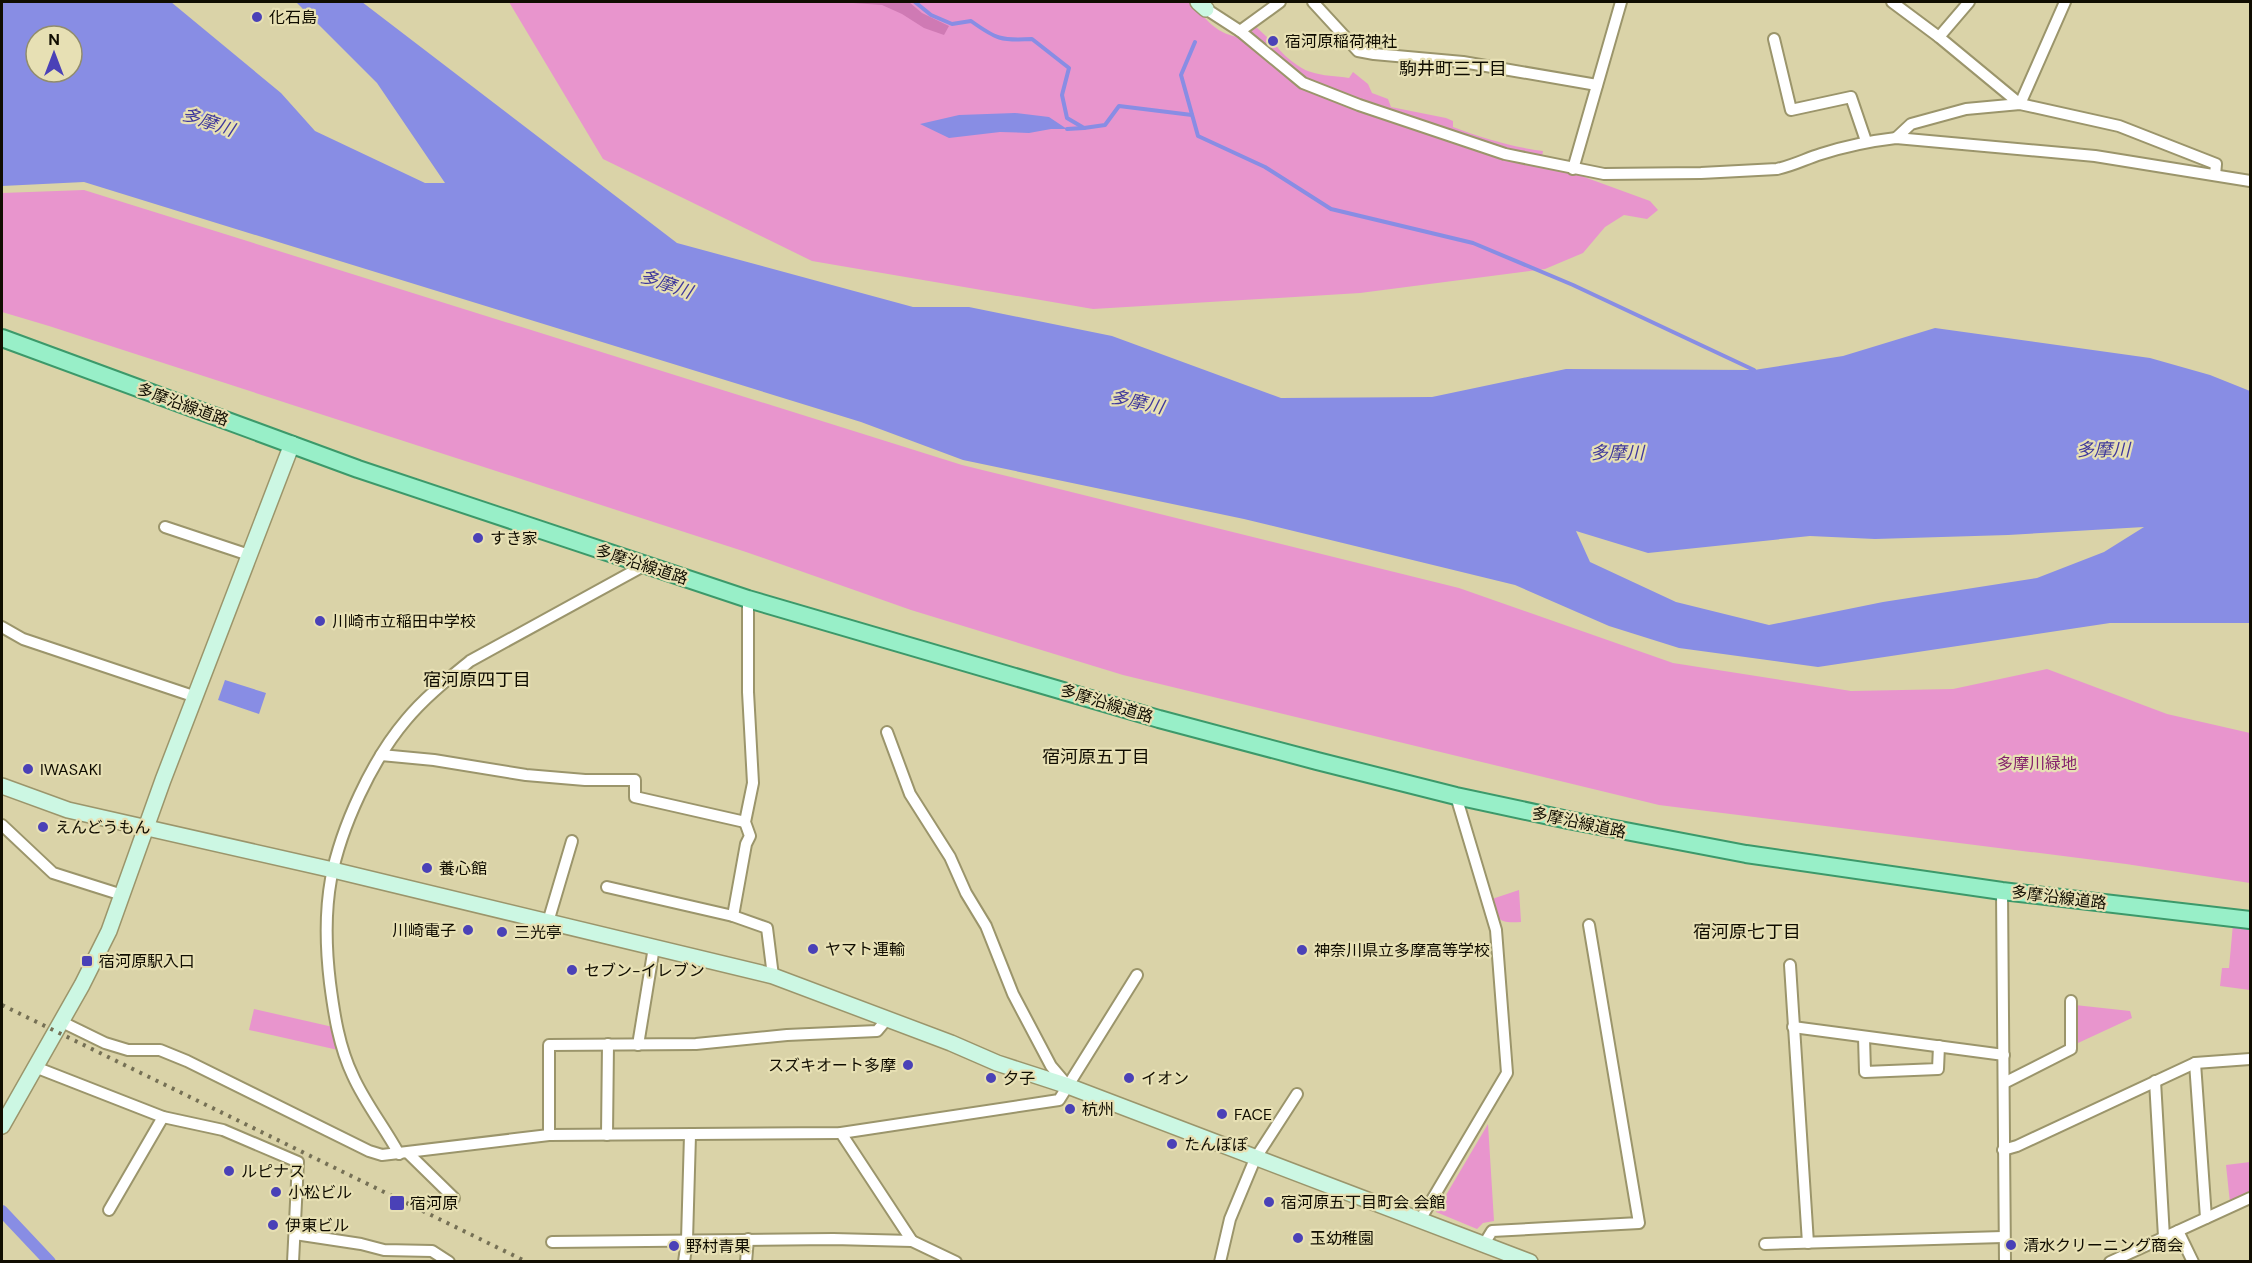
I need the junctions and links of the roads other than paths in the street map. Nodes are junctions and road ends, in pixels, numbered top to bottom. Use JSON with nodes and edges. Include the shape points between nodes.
{"nodes":[{"id":1,"x":1280,"y":2,"type":"edge"},
{"id":2,"x":1313,"y":2,"type":"edge"},
{"id":3,"x":1621,"y":2,"type":"edge"},
{"id":4,"x":1892,"y":2,"type":"edge"},
{"id":5,"x":1969,"y":2,"type":"edge"},
{"id":6,"x":2065,"y":2,"type":"edge"},
{"id":7,"x":1202,"y":5,"type":"edge"},
{"id":8,"x":1240,"y":31,"type":"junction"},
{"id":9,"x":1939,"y":37,"type":"junction"},
{"id":10,"x":1774,"y":39,"type":"dead end"},
{"id":11,"x":1597,"y":85,"type":"junction"},
{"id":12,"x":2020,"y":104,"type":"junction"},
{"id":13,"x":1896,"y":138,"type":"junction"},
{"id":14,"x":1866,"y":141,"type":"junction"},
{"id":15,"x":1573,"y":169,"type":"junction"},
{"id":16,"x":2215,"y":175,"type":"junction"},
{"id":17,"x":2250,"y":181,"type":"edge"},
{"id":18,"x":2,"y":338,"type":"edge"},
{"id":19,"x":292,"y":444,"type":"junction"},
{"id":20,"x":165,"y":526,"type":"dead end"},
{"id":21,"x":249,"y":555,"type":"junction"},
{"id":22,"x":645,"y":565,"type":"junction"},
{"id":23,"x":748,"y":599,"type":"junction"},
{"id":24,"x":2,"y":627,"type":"edge"},
{"id":25,"x":196,"y":697,"type":"junction"},
{"id":26,"x":887,"y":732,"type":"dead end"},
{"id":27,"x":381,"y":755,"type":"junction"},
{"id":28,"x":2,"y":786,"type":"edge"},
{"id":29,"x":1456,"y":796,"type":"junction"},
{"id":30,"x":745,"y":822,"type":"junction"},
{"id":31,"x":2,"y":825,"type":"edge"},
{"id":32,"x":146,"y":828,"type":"junction"},
{"id":33,"x":572,"y":841,"type":"dead end"},
{"id":34,"x":333,"y":870,"type":"junction"},
{"id":35,"x":607,"y":887,"type":"dead end"},
{"id":36,"x":2002,"y":891,"type":"junction"},
{"id":37,"x":116,"y":892,"type":"dead end"},
{"id":38,"x":733,"y":916,"type":"junction"},
{"id":39,"x":2250,"y":920,"type":"edge"},
{"id":40,"x":548,"y":922,"type":"junction"},
{"id":41,"x":1588,"y":925,"type":"dead end"},
{"id":42,"x":654,"y":947,"type":"junction"},
{"id":43,"x":1790,"y":965,"type":"dead end"},
{"id":44,"x":1137,"y":975,"type":"dead end"},
{"id":45,"x":773,"y":976,"type":"junction"},
{"id":46,"x":2072,"y":1001,"type":"dead end"},
{"id":47,"x":887,"y":1018,"type":"junction"},
{"id":48,"x":62,"y":1022,"type":"junction"},
{"id":49,"x":1793,"y":1027,"type":"junction"},
{"id":50,"x":1864,"y":1036,"type":"junction"},
{"id":51,"x":608,"y":1044,"type":"junction"},
{"id":52,"x":638,"y":1045,"type":"junction"},
{"id":53,"x":1939,"y":1046,"type":"junction"},
{"id":54,"x":2004,"y":1055,"type":"junction"},
{"id":55,"x":2250,"y":1059,"type":"edge"},
{"id":56,"x":2195,"y":1063,"type":"junction"},
{"id":57,"x":35,"y":1067,"type":"junction"},
{"id":58,"x":2155,"y":1081,"type":"junction"},
{"id":59,"x":2004,"y":1083,"type":"junction"},
{"id":60,"x":1068,"y":1086,"type":"junction"},
{"id":61,"x":1297,"y":1094,"type":"dead end"},
{"id":62,"x":164,"y":1117,"type":"junction"},
{"id":63,"x":2,"y":1126,"type":"edge"},
{"id":64,"x":841,"y":1133,"type":"junction"},
{"id":65,"x":549,"y":1135,"type":"junction"},
{"id":66,"x":607,"y":1135,"type":"junction"},
{"id":67,"x":690,"y":1135,"type":"junction"},
{"id":68,"x":2003,"y":1150,"type":"junction"},
{"id":69,"x":404,"y":1153,"type":"junction"},
{"id":70,"x":1255,"y":1159,"type":"junction"},
{"id":71,"x":454,"y":1198,"type":"dead end"},
{"id":72,"x":2250,"y":1198,"type":"edge"},
{"id":73,"x":109,"y":1210,"type":"dead end"},
{"id":74,"x":2206,"y":1218,"type":"junction"},
{"id":75,"x":1420,"y":1220,"type":"junction"},
{"id":76,"x":2178,"y":1231,"type":"junction"},
{"id":77,"x":295,"y":1234,"type":"junction"},
{"id":78,"x":2003,"y":1237,"type":"junction"},
{"id":79,"x":2164,"y":1237,"type":"junction"},
{"id":80,"x":748,"y":1239,"type":"junction"},
{"id":81,"x":687,"y":1240,"type":"junction"},
{"id":82,"x":912,"y":1240,"type":"junction"},
{"id":83,"x":552,"y":1242,"type":"dead end"},
{"id":84,"x":1808,"y":1243,"type":"junction"},
{"id":85,"x":1484,"y":1244,"type":"junction"},
{"id":86,"x":1765,"y":1244,"type":"dead end"},
{"id":87,"x":293,"y":1262,"type":"edge"},
{"id":88,"x":449,"y":1262,"type":"edge"},
{"id":89,"x":684,"y":1262,"type":"edge"},
{"id":90,"x":747,"y":1262,"type":"edge"},
{"id":91,"x":956,"y":1262,"type":"edge"},
{"id":92,"x":1220,"y":1262,"type":"edge"},
{"id":93,"x":1530,"y":1262,"type":"edge"},
{"id":94,"x":2005,"y":1262,"type":"edge"},
{"id":95,"x":2110,"y":1262,"type":"edge"},
{"id":96,"x":2193,"y":1262,"type":"edge"}],
"edges":[{"from":1,"to":8,"type":"street"},
{"from":2,"to":11,"type":"street","via":[[1358,51],[1463,62]]},
{"from":3,"to":11,"type":"street"},
{"from":4,"to":9,"type":"street"},
{"from":5,"to":9,"type":"street"},
{"from":6,"to":12,"type":"street"},
{"from":7,"to":8,"type":"street"},
{"from":8,"to":15,"type":"street","via":[[1309,86],[1504,154]]},
{"from":9,"to":12,"type":"street"},
{"from":10,"to":14,"type":"street","via":[[1791,110],[1851,98]]},
{"from":11,"to":15,"type":"street"},
{"from":12,"to":13,"type":"street","via":[[1966,109],[1911,124]]},
{"from":12,"to":16,"type":"street","via":[[2119,126],[2216,164]]},
{"from":13,"to":14,"type":"street"},
{"from":13,"to":16,"type":"street","via":[[2095,156]]},
{"from":14,"to":15,"type":"street","via":[[1777,169],[1622,174]]},
{"from":16,"to":17,"type":"street"},
{"from":18,"to":19,"type":"main road","name":"多摩沿線道路"},
{"from":19,"to":21,"type":"street"},
{"from":19,"to":22,"type":"main road","name":"多摩沿線道路"},
{"from":20,"to":21,"type":"street"},
{"from":21,"to":25,"type":"street"},
{"from":22,"to":23,"type":"main road","name":"多摩沿線道路"},
{"from":22,"to":27,"type":"street","via":[[470,662],[407,719]]},
{"from":23,"to":29,"type":"main road","name":"多摩沿線道路","via":[[1159,719]]},
{"from":23,"to":30,"type":"street","via":[[753,783]]},
{"from":24,"to":25,"type":"street","via":[[23,639]]},
{"from":25,"to":32,"type":"street"},
{"from":26,"to":60,"type":"street","via":[[910,794],[950,857],[986,926],[1013,994],[1051,1066]]},
{"from":27,"to":30,"type":"street","via":[[526,775],[635,780],[635,797]]},
{"from":27,"to":34,"type":"street","via":[[351,816]]},
{"from":28,"to":32,"type":"street","via":[[68,810]]},
{"from":29,"to":36,"type":"main road","name":"多摩沿線道路","via":[[1746,854]]},
{"from":29,"to":75,"type":"street","via":[[1496,930],[1507,1073]]},
{"from":30,"to":38,"type":"street","via":[[750,836]]},
{"from":31,"to":37,"type":"street","via":[[53,873]]},
{"from":32,"to":34,"type":"street"},
{"from":32,"to":48,"type":"street","via":[[109,931]]},
{"from":33,"to":40,"type":"street"},
{"from":34,"to":40,"type":"street"},
{"from":34,"to":69,"type":"street","via":[[327,951],[340,1039],[353,1076]]},
{"from":35,"to":38,"type":"street"},
{"from":36,"to":39,"type":"main road","name":"多摩沿線道路"},
{"from":36,"to":54,"type":"street"},
{"from":38,"to":45,"type":"street","via":[[768,928]]},
{"from":40,"to":42,"type":"street"},
{"from":41,"to":85,"type":"street","via":[[1639,1224],[1492,1231]]},
{"from":42,"to":45,"type":"street"},
{"from":42,"to":52,"type":"street"},
{"from":43,"to":49,"type":"street"},
{"from":44,"to":60,"type":"street"},
{"from":45,"to":47,"type":"street"},
{"from":46,"to":59,"type":"street","via":[[2071,1049]]},
{"from":47,"to":52,"type":"street","via":[[877,1031]]},
{"from":47,"to":60,"type":"street","via":[[997,1063]]},
{"from":48,"to":57,"type":"street"},
{"from":48,"to":69,"type":"street","via":[[128,1050],[160,1050],[187,1060],[382,1155]]},
{"from":49,"to":50,"type":"street"},
{"from":49,"to":84,"type":"street"},
{"from":50,"to":53,"type":"street"},
{"from":50,"to":53,"type":"street","via":[[1865,1072],[1938,1069]]},
{"from":51,"to":52,"type":"street"},
{"from":51,"to":65,"type":"street","via":[[549,1045]]},
{"from":51,"to":66,"type":"street"},
{"from":53,"to":54,"type":"street"},
{"from":54,"to":59,"type":"street"},
{"from":55,"to":56,"type":"street"},
{"from":56,"to":58,"type":"street"},
{"from":56,"to":74,"type":"street"},
{"from":57,"to":62,"type":"street"},
{"from":57,"to":63,"type":"street"},
{"from":58,"to":68,"type":"street"},
{"from":58,"to":79,"type":"street"},
{"from":59,"to":68,"type":"street"},
{"from":60,"to":64,"type":"street","via":[[1059,1100]]},
{"from":60,"to":70,"type":"street"},
{"from":61,"to":70,"type":"street"},
{"from":62,"to":73,"type":"street"},
{"from":62,"to":77,"type":"street","via":[[223,1130],[298,1162]]},
{"from":64,"to":67,"type":"street"},
{"from":64,"to":82,"type":"street"},
{"from":65,"to":66,"type":"street"},
{"from":65,"to":69,"type":"street"},
{"from":66,"to":67,"type":"street"},
{"from":67,"to":81,"type":"street"},
{"from":68,"to":78,"type":"street"},
{"from":69,"to":71,"type":"street"},
{"from":70,"to":75,"type":"street"},
{"from":70,"to":92,"type":"street","via":[[1230,1219]]},
{"from":72,"to":74,"type":"street"},
{"from":74,"to":76,"type":"street"},
{"from":75,"to":85,"type":"street"},
{"from":76,"to":79,"type":"street"},
{"from":76,"to":96,"type":"street"},
{"from":77,"to":87,"type":"street"},
{"from":77,"to":88,"type":"street","via":[[384,1250],[432,1251]]},
{"from":78,"to":84,"type":"street"},
{"from":78,"to":94,"type":"street"},
{"from":79,"to":95,"type":"street"},
{"from":80,"to":81,"type":"street"},
{"from":80,"to":82,"type":"street"},
{"from":80,"to":90,"type":"street"},
{"from":81,"to":83,"type":"street"},
{"from":81,"to":89,"type":"street"},
{"from":82,"to":91,"type":"street"},
{"from":84,"to":86,"type":"street"},
{"from":85,"to":93,"type":"street"}]}
